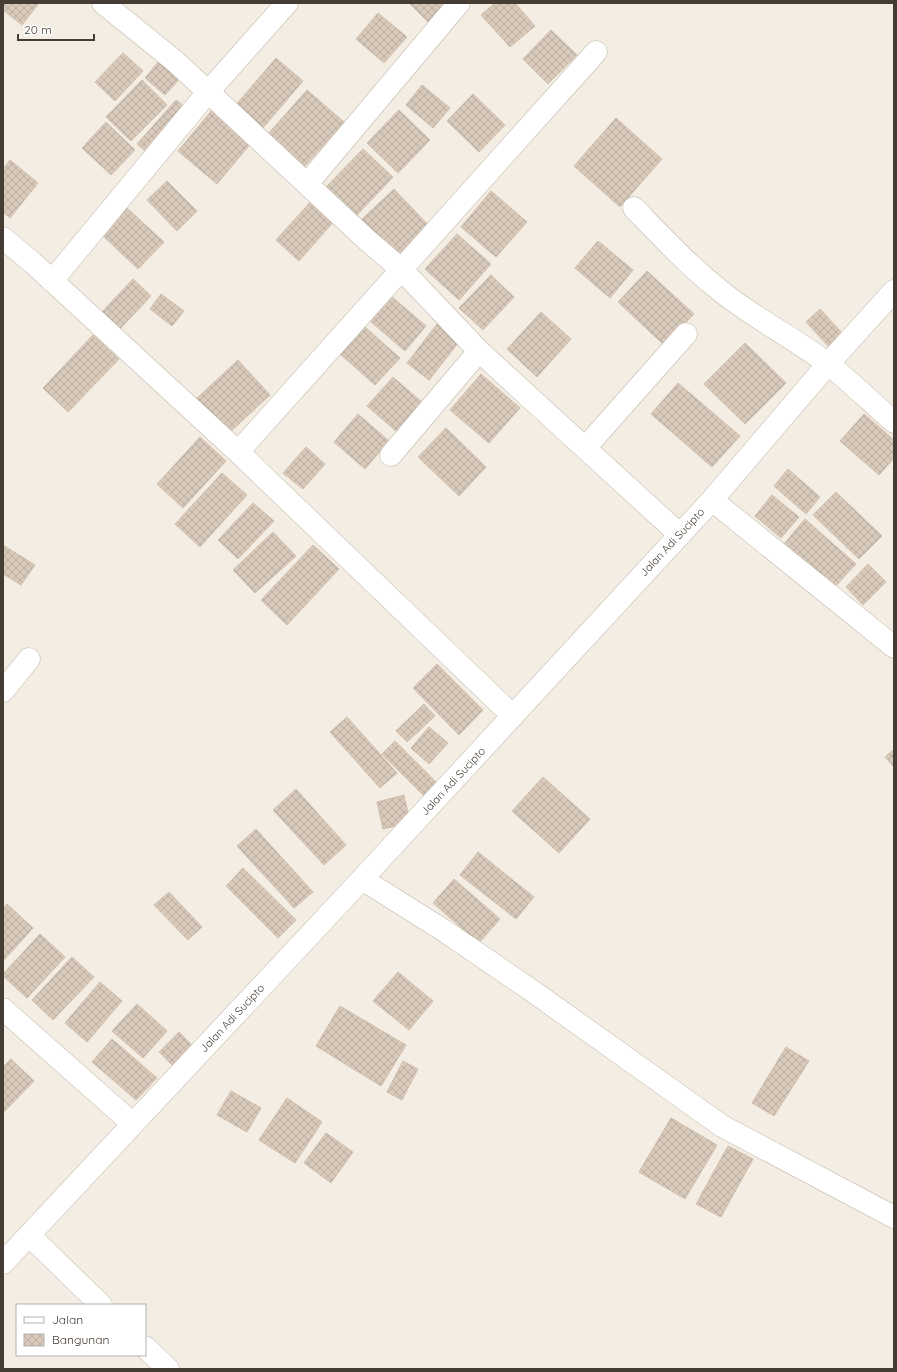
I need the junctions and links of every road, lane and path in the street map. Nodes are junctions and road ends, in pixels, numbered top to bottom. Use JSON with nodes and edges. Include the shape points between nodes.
{"nodes":[{"id":1,"x":104,"y":3,"type":"edge"},
{"id":2,"x":287,"y":3,"type":"edge"},
{"id":3,"x":459,"y":3,"type":"edge"},
{"id":4,"x":596,"y":52,"type":"dead end"},
{"id":5,"x":208,"y":92,"type":"junction"},
{"id":6,"x":307,"y":184,"type":"junction"},
{"id":7,"x":634,"y":208,"type":"dead end"},
{"id":8,"x":3,"y":238,"type":"edge"},
{"id":9,"x":402,"y":270,"type":"junction"},
{"id":10,"x":52,"y":281,"type":"junction"},
{"id":11,"x":894,"y":291,"type":"edge"},
{"id":12,"x":686,"y":334,"type":"dead end"},
{"id":13,"x":479,"y":351,"type":"junction"},
{"id":14,"x":828,"y":364,"type":"junction"},
{"id":15,"x":894,"y":422,"type":"edge"},
{"id":16,"x":585,"y":448,"type":"junction"},
{"id":17,"x":238,"y":452,"type":"junction"},
{"id":18,"x":391,"y":455,"type":"dead end"},
{"id":19,"x":712,"y":500,"type":"junction"},
{"id":20,"x":679,"y":534,"type":"junction"},
{"id":21,"x":894,"y":647,"type":"edge"},
{"id":22,"x":29,"y":659,"type":"dead end"},
{"id":23,"x":3,"y":690,"type":"edge"},
{"id":24,"x":513,"y":716,"type":"junction"},
{"id":25,"x":362,"y":879,"type":"junction"},
{"id":26,"x":3,"y":1009,"type":"edge"},
{"id":27,"x":133,"y":1124,"type":"junction"},
{"id":28,"x":894,"y":1217,"type":"edge"},
{"id":29,"x":30,"y":1236,"type":"junction"},
{"id":30,"x":3,"y":1263,"type":"edge"},
{"id":31,"x":100,"y":1304,"type":"edge"},
{"id":32,"x":146,"y":1348,"type":"edge"},
{"id":33,"x":168,"y":1369,"type":"edge"}],
"edges":[{"from":1,"to":5,"type":"street"},
{"from":2,"to":5,"type":"street"},
{"from":3,"to":6,"type":"street"},
{"from":4,"to":9,"type":"street"},
{"from":5,"to":6,"type":"street"},
{"from":5,"to":10,"type":"street"},
{"from":6,"to":9,"type":"street"},
{"from":7,"to":14,"type":"street","via":[[717,289]]},
{"from":8,"to":10,"type":"street"},
{"from":9,"to":13,"type":"street"},
{"from":9,"to":17,"type":"street"},
{"from":10,"to":17,"type":"street"},
{"from":11,"to":14,"type":"street","name":"Jalan Adi Sucipto"},
{"from":12,"to":16,"type":"street"},
{"from":13,"to":16,"type":"street"},
{"from":13,"to":18,"type":"street"},
{"from":14,"to":15,"type":"street"},
{"from":14,"to":19,"type":"street","name":"Jalan Adi Sucipto"},
{"from":16,"to":20,"type":"street"},
{"from":17,"to":24,"type":"street"},
{"from":19,"to":20,"type":"street","name":"Jalan Adi Sucipto"},
{"from":19,"to":21,"type":"street"},
{"from":20,"to":24,"type":"street","name":"Jalan Adi Sucipto"},
{"from":22,"to":23,"type":"street"},
{"from":24,"to":25,"type":"street","name":"Jalan Adi Sucipto"},
{"from":25,"to":27,"type":"street","name":"Jalan Adi Sucipto"},
{"from":25,"to":28,"type":"street","via":[[531,990],[722,1126]]},
{"from":26,"to":27,"type":"street"},
{"from":27,"to":29,"type":"street","name":"Jalan Adi Sucipto"},
{"from":29,"to":30,"type":"street","name":"Jalan Adi Sucipto"},
{"from":29,"to":31,"type":"street"},
{"from":32,"to":33,"type":"street"}]}
